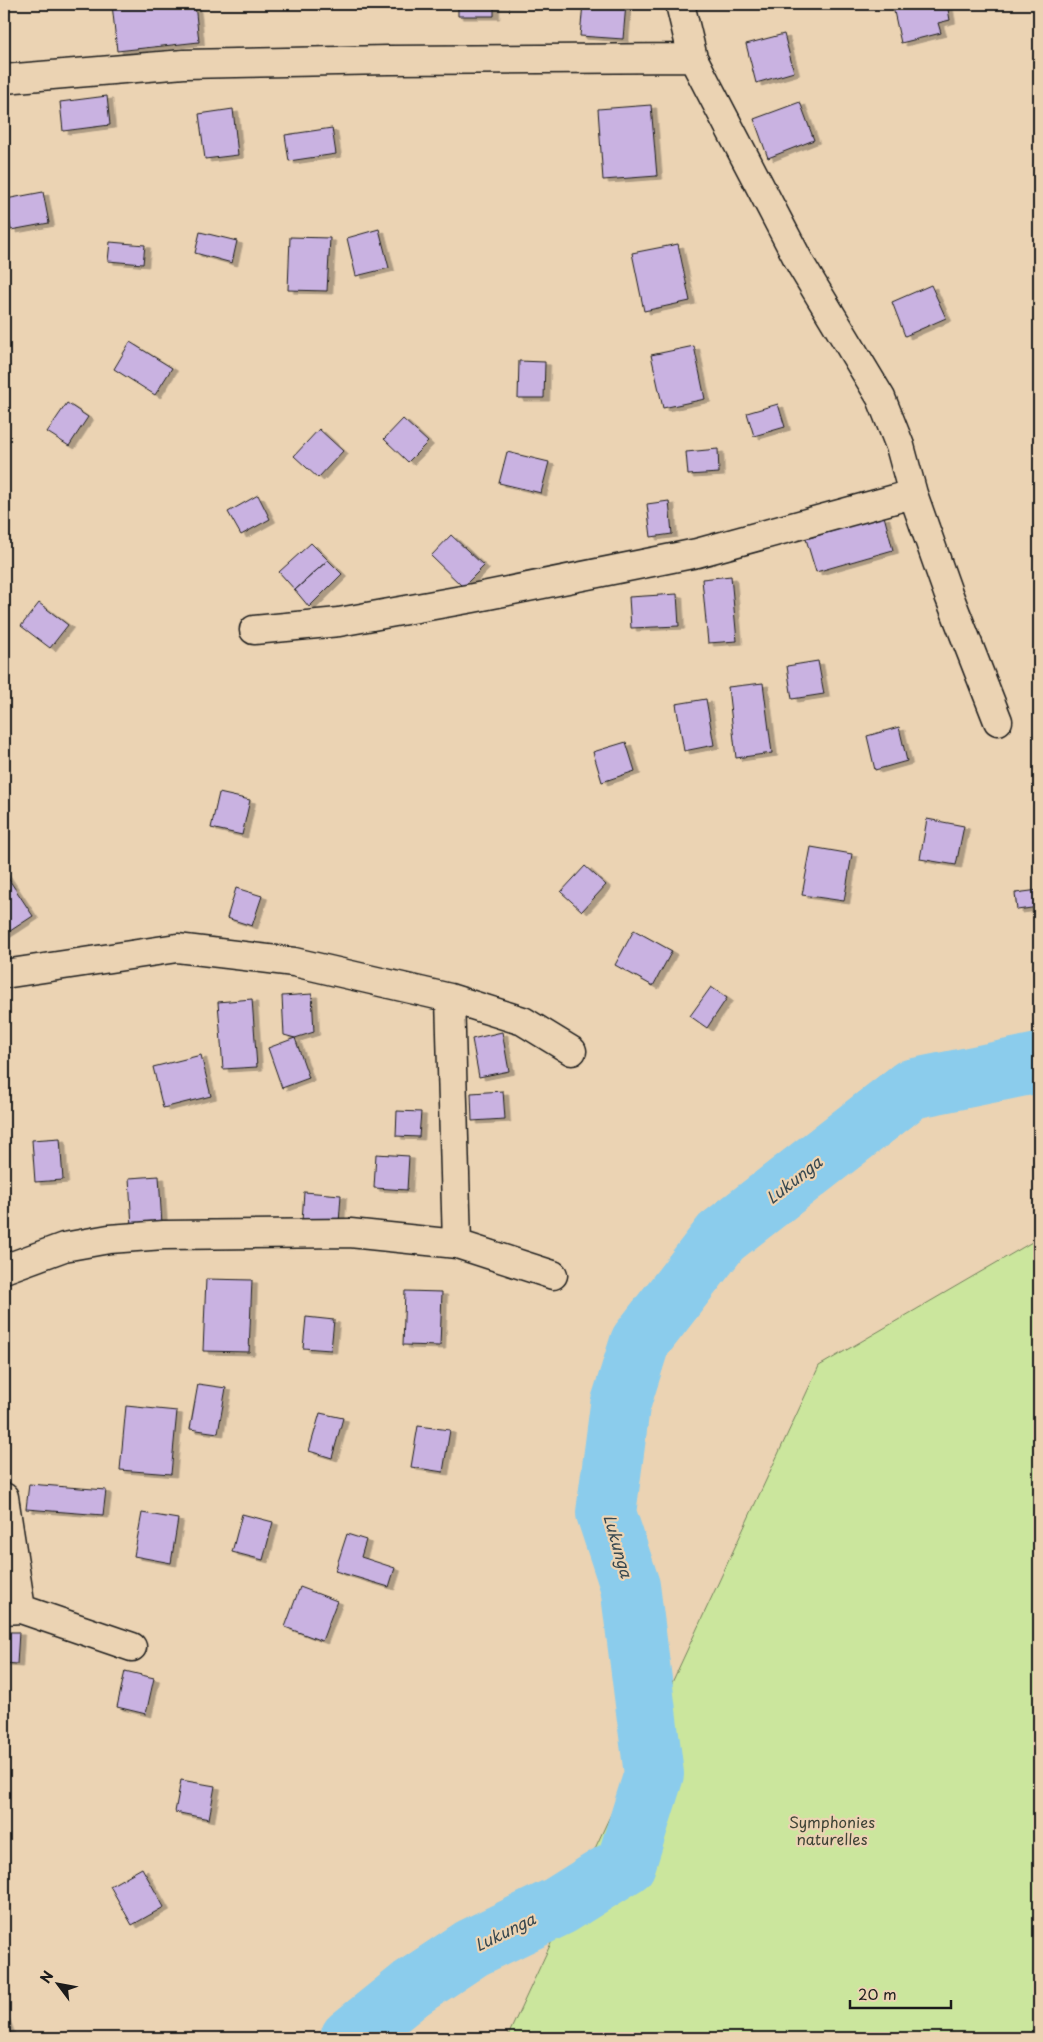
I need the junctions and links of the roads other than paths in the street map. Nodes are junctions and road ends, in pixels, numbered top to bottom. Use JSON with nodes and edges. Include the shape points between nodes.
{"nodes":[{"id":1,"x":680,"y":4,"type":"edge"},
{"id":2,"x":693,"y":58,"type":"junction"},
{"id":3,"x":4,"y":79,"type":"edge"},
{"id":4,"x":914,"y":494,"type":"junction"},
{"id":5,"x":254,"y":630,"type":"dead end"},
{"id":6,"x":998,"y":721,"type":"dead end"},
{"id":7,"x":4,"y":974,"type":"edge"},
{"id":8,"x":450,"y":998,"type":"junction"},
{"id":9,"x":572,"y":1050,"type":"dead end"},
{"id":10,"x":457,"y":1244,"type":"junction"},
{"id":11,"x":4,"y":1269,"type":"edge"},
{"id":12,"x":553,"y":1275,"type":"dead end"},
{"id":13,"x":4,"y":1497,"type":"edge"},
{"id":14,"x":12,"y":1609,"type":"edge"},
{"id":15,"x":132,"y":1647,"type":"dead end"}],
"edges":[{"from":1,"to":2,"type":"street"},
{"from":2,"to":3,"type":"street","via":[[184,64]]},
{"from":2,"to":4,"type":"street","via":[[801,265],[881,398]]},
{"from":4,"to":5,"type":"street","via":[[698,553],[339,622]]},
{"from":4,"to":6,"type":"street"},
{"from":7,"to":8,"type":"street","via":[[177,948],[294,962]]},
{"from":8,"to":9,"type":"street","via":[[523,1021]]},
{"from":8,"to":10,"type":"street"},
{"from":10,"to":11,"type":"street","via":[[350,1233],[164,1235],[109,1239],[64,1247]]},
{"from":10,"to":12,"type":"street"},
{"from":13,"to":14,"type":"street"},
{"from":14,"to":15,"type":"street"}]}
